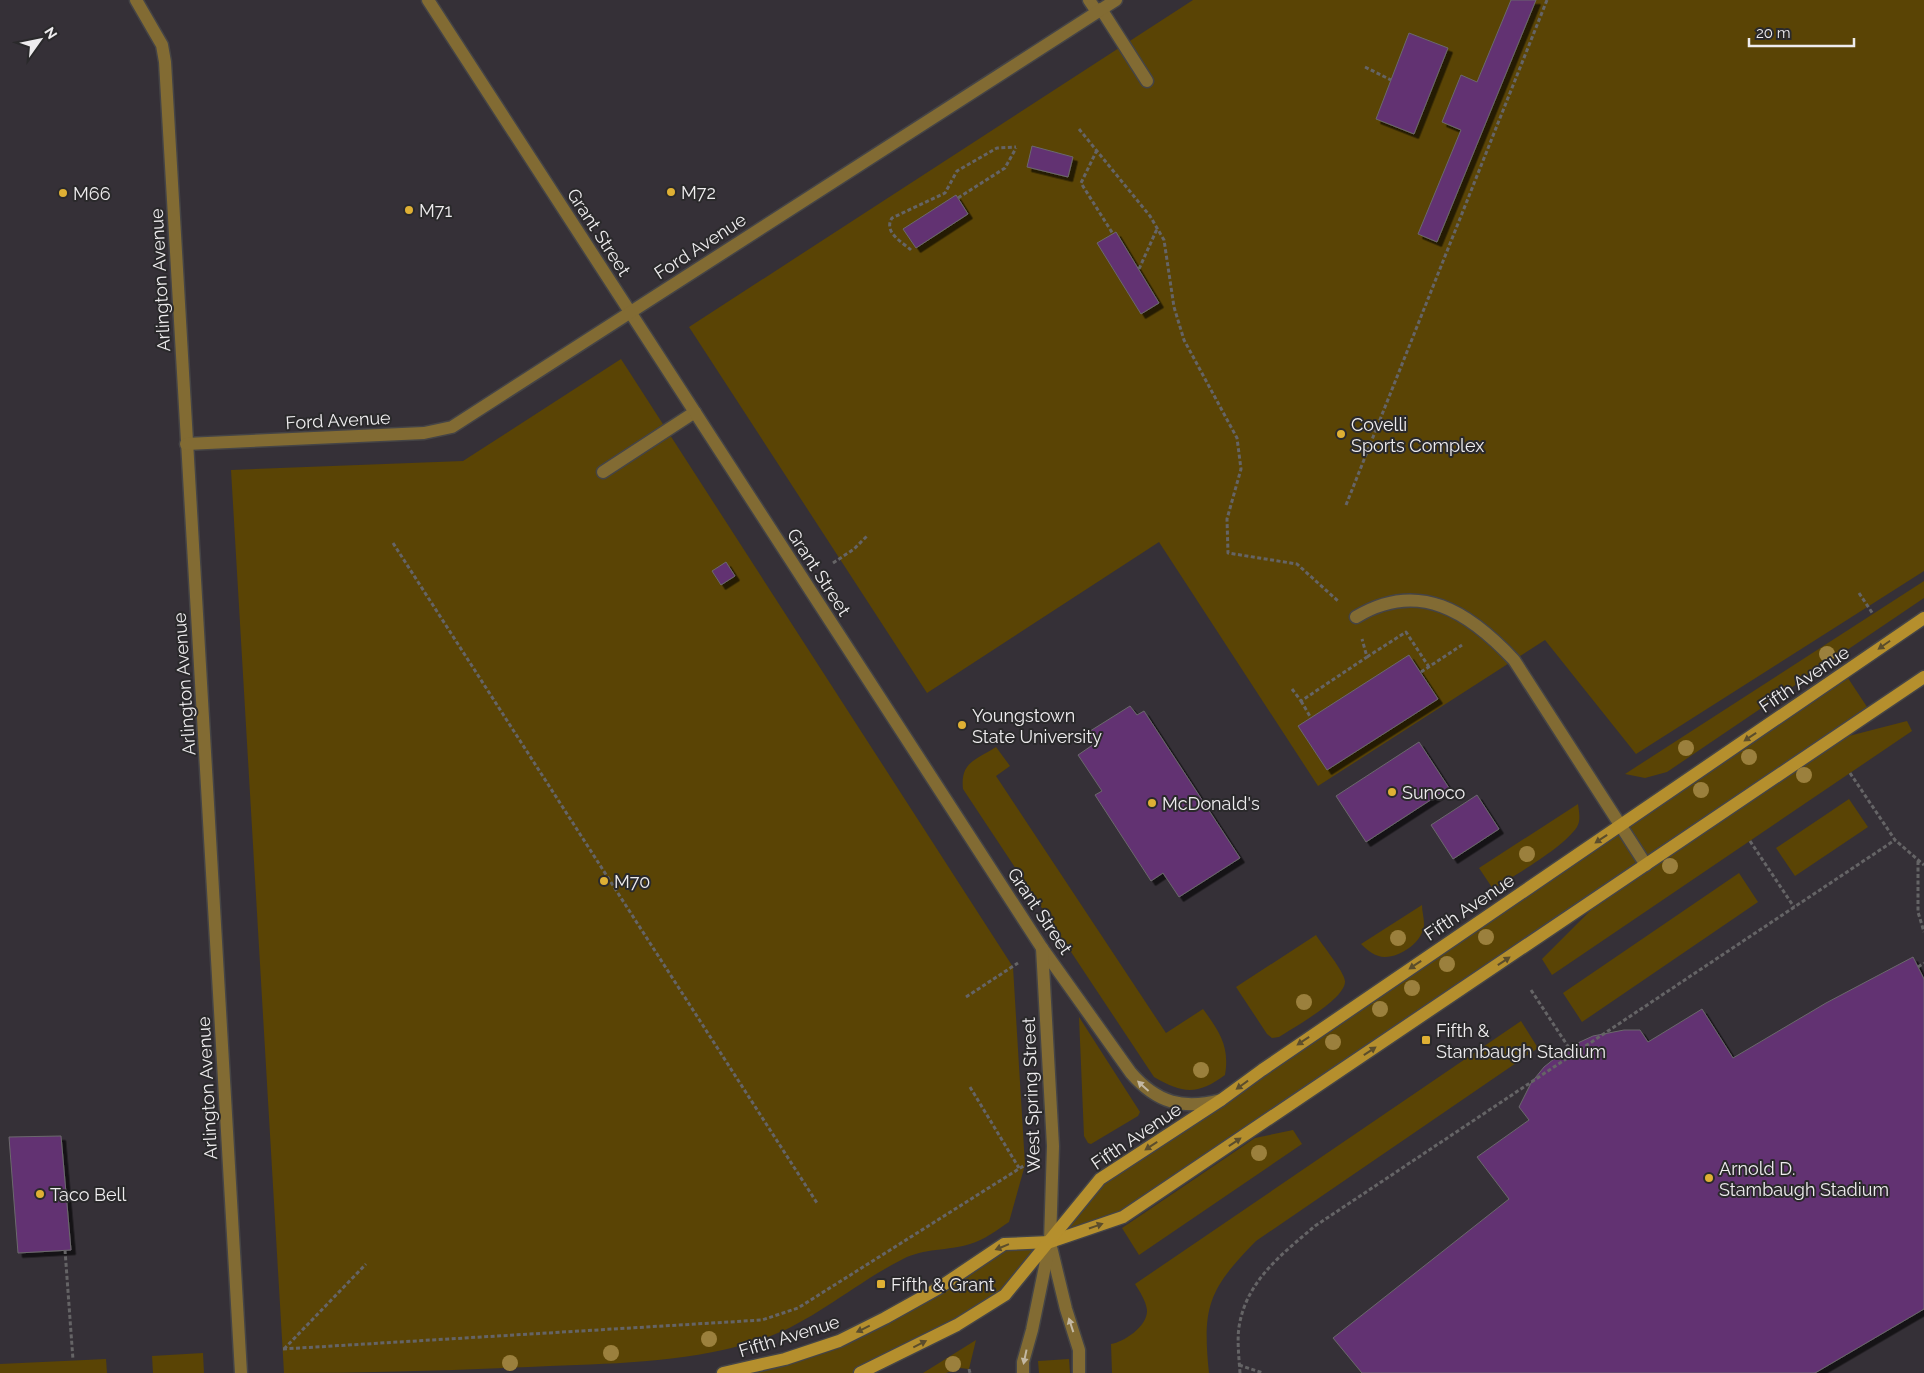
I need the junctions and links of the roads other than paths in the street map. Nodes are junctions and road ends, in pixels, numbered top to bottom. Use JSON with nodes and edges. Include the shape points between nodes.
{"nodes":[{"id":1,"x":136,"y":0,"type":"edge"},
{"id":2,"x":428,"y":0,"type":"edge"},
{"id":3,"x":1089,"y":0,"type":"edge"},
{"id":4,"x":1116,"y":0,"type":"edge"},
{"id":5,"x":1099,"y":11,"type":"junction"},
{"id":6,"x":1147,"y":81,"type":"dead end"},
{"id":7,"x":630,"y":312,"type":"junction"},
{"id":8,"x":695,"y":412,"type":"junction"},
{"id":9,"x":186,"y":444,"type":"junction"},
{"id":10,"x":603,"y":472,"type":"dead end"},
{"id":11,"x":1356,"y":617,"type":"road end"},
{"id":12,"x":1924,"y":618,"type":"edge"},
{"id":13,"x":1924,"y":677,"type":"edge"},
{"id":14,"x":1620,"y":825,"type":"junction"},
{"id":15,"x":1646,"y":865,"type":"junction"},
{"id":16,"x":1042,"y":948,"type":"junction"},
{"id":17,"x":1221,"y":1100,"type":"junction"},
{"id":18,"x":1050,"y":1242,"type":"junction"},
{"id":19,"x":241,"y":1373,"type":"edge"},
{"id":20,"x":723,"y":1373,"type":"edge"},
{"id":21,"x":860,"y":1373,"type":"edge"},
{"id":22,"x":1023,"y":1373,"type":"edge"},
{"id":23,"x":1079,"y":1373,"type":"edge"}],
"edges":[{"from":1,"to":9,"type":"street","name":"Arlington Avenue","via":[[162,45],[165,62]]},
{"from":2,"to":7,"type":"street","name":"Grant Street"},
{"from":3,"to":5,"type":"street"},
{"from":4,"to":5,"type":"street","name":"Ford Avenue"},
{"from":5,"to":6,"type":"street"},
{"from":5,"to":7,"type":"street","name":"Ford Avenue"},
{"from":7,"to":8,"type":"street","name":"Grant Street"},
{"from":7,"to":9,"type":"street","name":"Ford Avenue","via":[[452,427],[424,433]]},
{"from":8,"to":10,"type":"street"},
{"from":8,"to":16,"type":"street","name":"Grant Street"},
{"from":9,"to":19,"type":"street","name":"Arlington Avenue"},
{"from":11,"to":14,"type":"street","via":[[1375,606],[1403,600],[1430,601],[1462,616],[1492,637],[1514,660]]},
{"from":12,"to":14,"type":"main road","name":"Fifth Avenue","one_way":true},
{"from":13,"to":15,"type":"main road","name":"Fifth Avenue"},
{"from":14,"to":15,"type":"street"},
{"from":14,"to":17,"type":"main road","name":"Fifth Avenue","one_way":true},
{"from":18,"to":15,"type":"main road","name":"Fifth Avenue","one_way":true,"via":[[1123,1217]]},
{"from":17,"to":16,"type":"street","name":"Grant Street","one_way":true,"via":[[1178,1104],[1163,1100],[1142,1085]]},
{"from":16,"to":18,"type":"street","name":"West Spring Street","via":[[1053,1146]]},
{"from":17,"to":18,"type":"main road","name":"Fifth Avenue","one_way":true,"via":[[1100,1179]]},
{"from":18,"to":20,"type":"main road","name":"Fifth Avenue","one_way":true,"via":[[1004,1244],[937,1289],[839,1341],[785,1359]]},
{"from":21,"to":18,"type":"main road","name":"Fifth Avenue","one_way":true,"via":[[957,1325],[1005,1295]]},
{"from":18,"to":22,"type":"street","one_way":true},
{"from":23,"to":18,"type":"street","one_way":true,"via":[[1079,1350]]}]}
